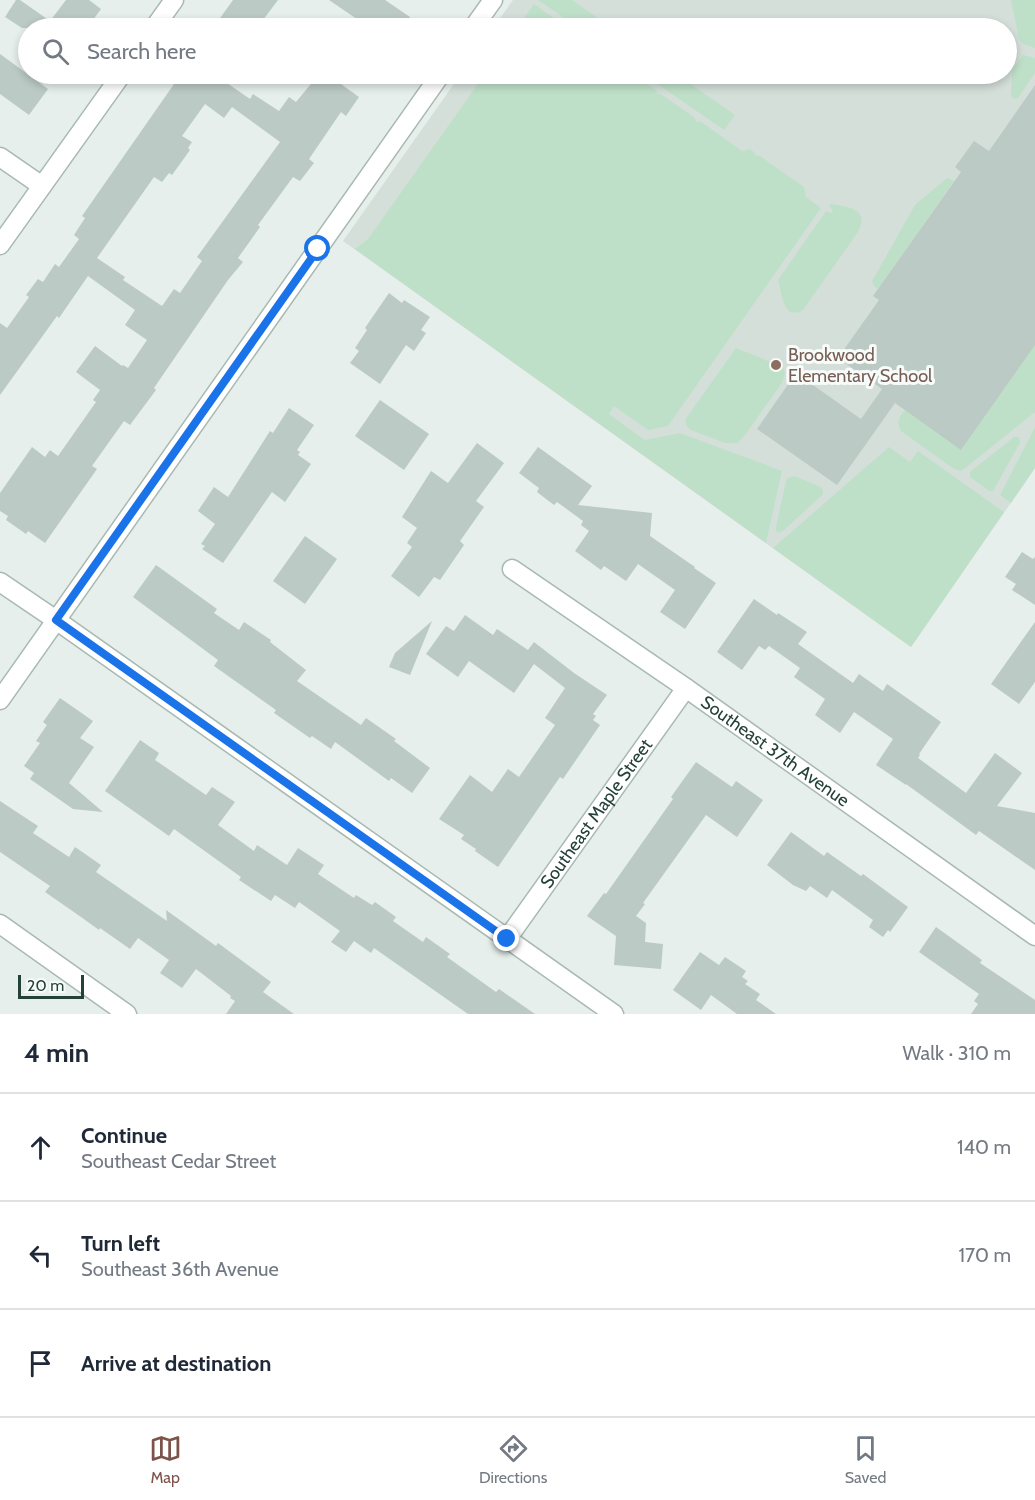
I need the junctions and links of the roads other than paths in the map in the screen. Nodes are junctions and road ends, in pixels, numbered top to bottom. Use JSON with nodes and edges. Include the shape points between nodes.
{"nodes":[{"id":1,"x":174,"y":0,"type":"edge"},
{"id":2,"x":493,"y":0,"type":"edge"},
{"id":3,"x":161,"y":18,"type":"edge"},
{"id":4,"x":480,"y":18,"type":"edge"},
{"id":5,"x":115,"y":84,"type":"edge"},
{"id":6,"x":434,"y":84,"type":"edge"},
{"id":7,"x":0,"y":157,"type":"edge"},
{"id":8,"x":42,"y":186,"type":"junction"},
{"id":9,"x":0,"y":245,"type":"edge"},
{"id":10,"x":512,"y":569,"type":"dead end"},
{"id":11,"x":0,"y":582,"type":"edge"},
{"id":12,"x":56,"y":620,"type":"junction"},
{"id":13,"x":686,"y":688,"type":"junction"},
{"id":14,"x":0,"y":700,"type":"edge"},
{"id":15,"x":0,"y":924,"type":"edge"},
{"id":16,"x":1035,"y":936,"type":"edge"},
{"id":17,"x":507,"y":939,"type":"junction"},
{"id":18,"x":127,"y":1014,"type":"edge"},
{"id":19,"x":614,"y":1014,"type":"edge"}],
"edges":[{"from":1,"to":3,"type":"street"},
{"from":2,"to":4,"type":"street"},
{"from":5,"to":8,"type":"street"},
{"from":6,"to":12,"type":"street"},
{"from":7,"to":8,"type":"street"},
{"from":8,"to":9,"type":"street"},
{"from":10,"to":13,"type":"street","name":"Southeast 37th Avenue"},
{"from":11,"to":12,"type":"street"},
{"from":12,"to":14,"type":"street"},
{"from":12,"to":17,"type":"street"},
{"from":13,"to":16,"type":"street","name":"Southeast 37th Avenue"},
{"from":13,"to":17,"type":"street","name":"Southeast Maple Street"},
{"from":15,"to":18,"type":"street"},
{"from":17,"to":19,"type":"street"}]}
